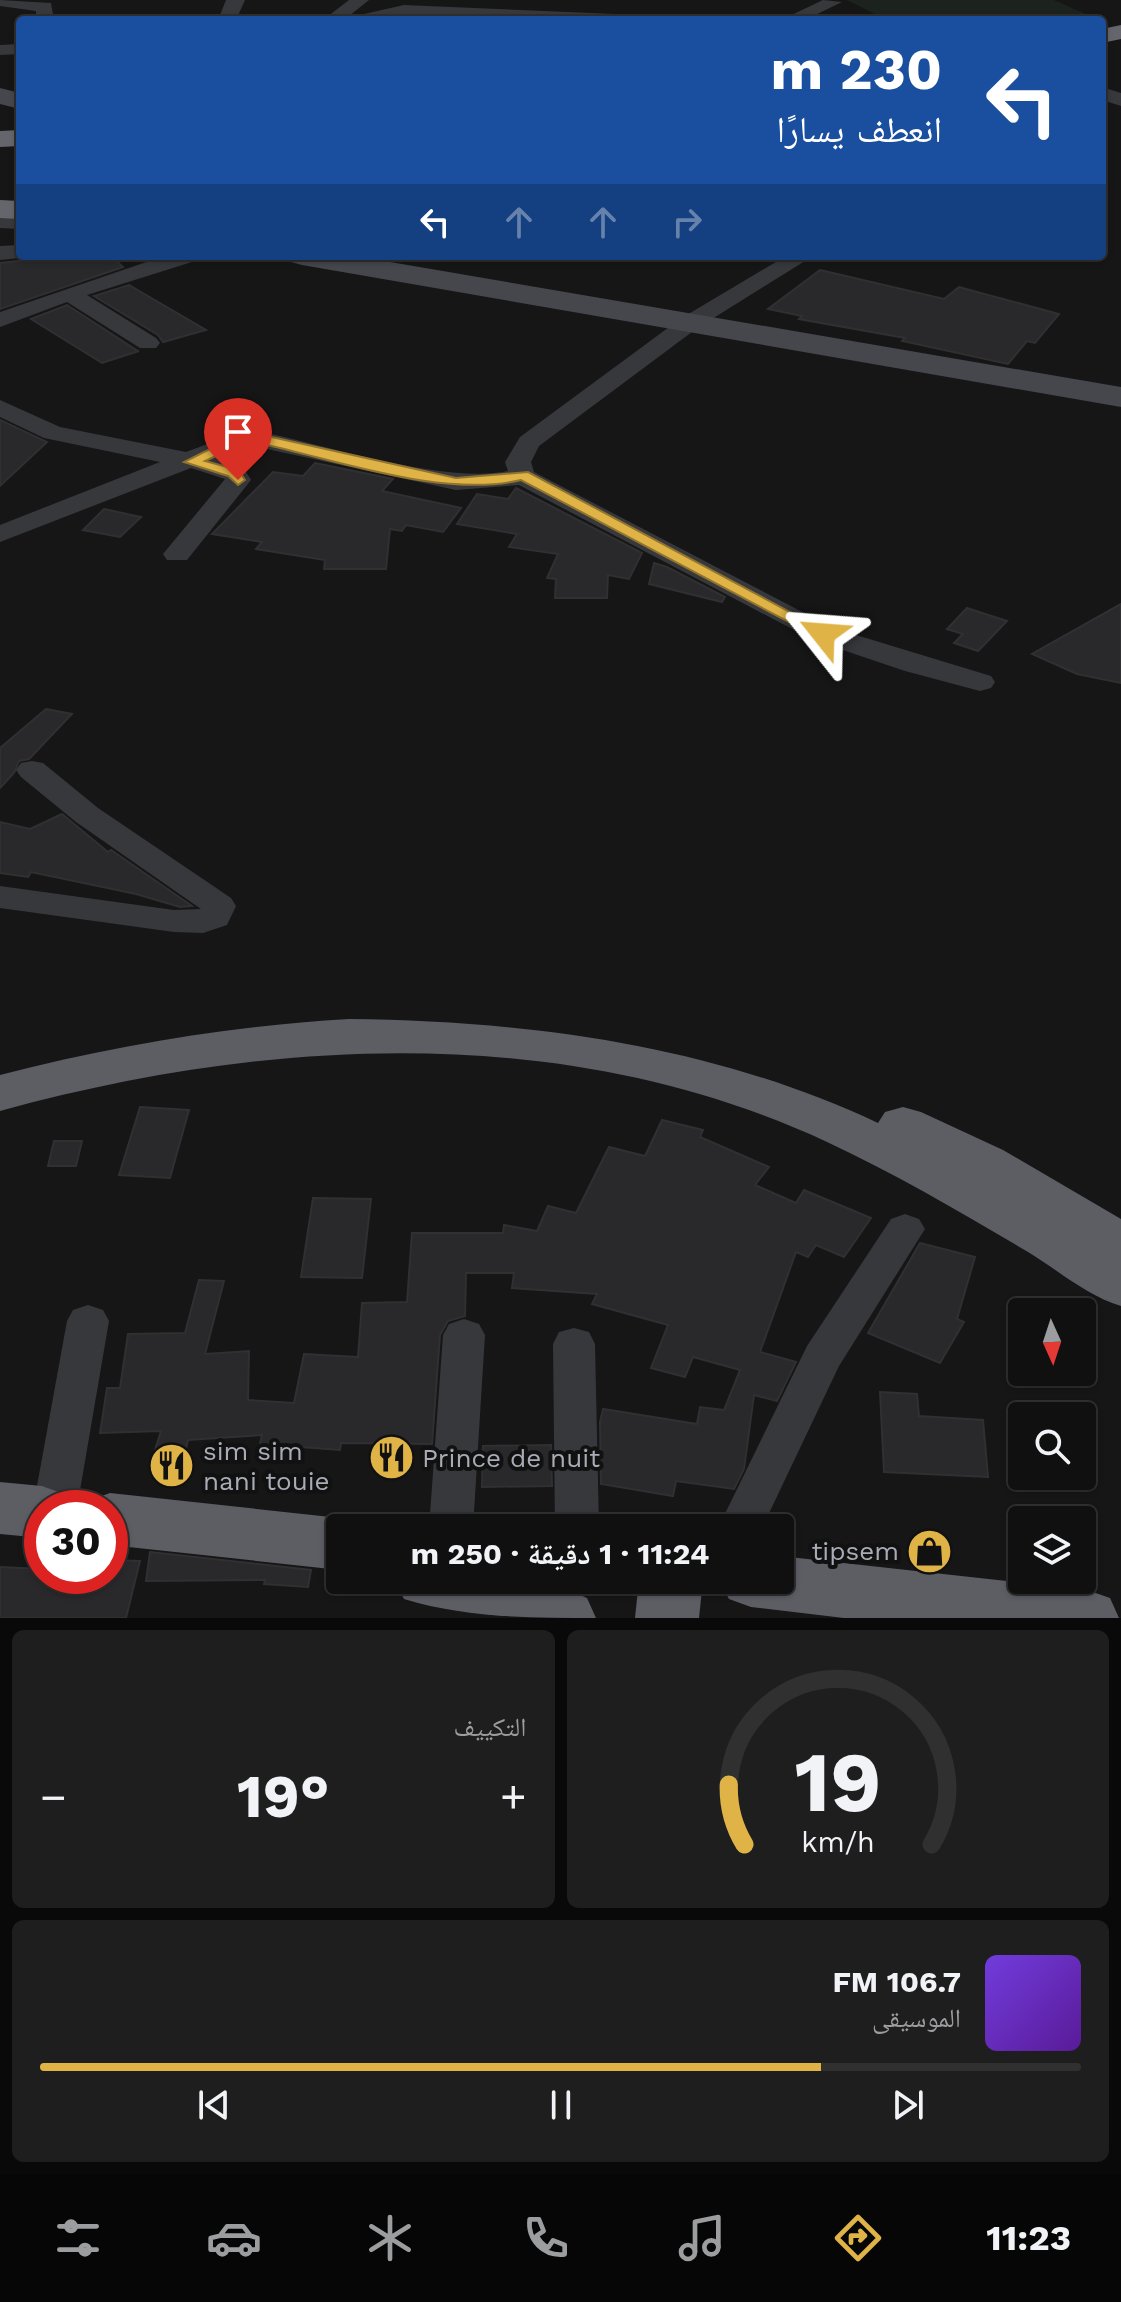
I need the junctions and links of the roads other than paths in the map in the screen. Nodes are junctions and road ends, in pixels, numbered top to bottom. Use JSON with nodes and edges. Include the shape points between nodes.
{"nodes":[{"id":1,"x":360,"y":0,"type":"edge"},
{"id":2,"x":0,"y":1,"type":"edge"},
{"id":3,"x":833,"y":2,"type":"edge"},
{"id":4,"x":49,"y":9,"type":"edge"},
{"id":5,"x":338,"y":16,"type":"edge"},
{"id":6,"x":378,"y":16,"type":"edge"},
{"id":7,"x":544,"y":16,"type":"edge"},
{"id":8,"x":800,"y":16,"type":"edge"},
{"id":9,"x":174,"y":260,"type":"edge"},
{"id":10,"x":325,"y":260,"type":"edge"},
{"id":11,"x":795,"y":260,"type":"edge"},
{"id":12,"x":69,"y":293,"type":"junction"},
{"id":13,"x":0,"y":320,"type":"edge"},
{"id":14,"x":688,"y":324,"type":"junction"},
{"id":15,"x":148,"y":343,"type":"dead end"},
{"id":16,"x":1121,"y":397,"type":"edge"},
{"id":17,"x":0,"y":407,"type":"edge"},
{"id":18,"x":191,"y":462,"type":"junction"},
{"id":19,"x":523,"y":476,"type":"junction"},
{"id":20,"x":0,"y":534,"type":"edge"},
{"id":21,"x":177,"y":554,"type":"dead end"},
{"id":22,"x":980,"y":682,"type":"dead end"},
{"id":23,"x":32,"y":770,"type":"dead end"},
{"id":24,"x":0,"y":897,"type":"edge"},
{"id":25,"x":0,"y":1068,"type":"edge"},
{"id":26,"x":0,"y":1093,"type":"edge"},
{"id":27,"x":905,"y":1229,"type":"dead end"},
{"id":28,"x":1121,"y":1245,"type":"edge"},
{"id":29,"x":1121,"y":1285,"type":"edge"},
{"id":30,"x":88,"y":1321,"type":"dead end"},
{"id":31,"x":464,"y":1335,"type":"dead end"},
{"id":32,"x":574,"y":1344,"type":"dead end"},
{"id":33,"x":58,"y":1490,"type":"edge"},
{"id":34,"x":0,"y":1508,"type":"edge"},
{"id":35,"x":24,"y":1510,"type":"edge"},
{"id":36,"x":452,"y":1514,"type":"edge"},
{"id":37,"x":577,"y":1514,"type":"edge"},
{"id":38,"x":747,"y":1514,"type":"edge"},
{"id":39,"x":128,"y":1521,"type":"edge"},
{"id":40,"x":326,"y":1544,"type":"edge"},
{"id":41,"x":794,"y":1585,"type":"edge"},
{"id":42,"x":506,"y":1594,"type":"edge"},
{"id":43,"x":670,"y":1594,"type":"edge"},
{"id":44,"x":1051,"y":1616,"type":"edge"},
{"id":45,"x":564,"y":1618,"type":"edge"},
{"id":46,"x":667,"y":1618,"type":"edge"}],
"edges":[{"from":1,"to":5,"type":"street"},
{"from":2,"to":4,"type":"street"},
{"from":3,"to":8,"type":"street"},
{"from":6,"to":7,"type":"street","via":[[404,10]]},
{"from":9,"to":12,"type":"street"},
{"from":10,"to":14,"type":"main road"},
{"from":11,"to":14,"type":"street"},
{"from":12,"to":13,"type":"street"},
{"from":12,"to":15,"type":"street"},
{"from":14,"to":16,"type":"main road"},
{"from":14,"to":19,"type":"street","via":[[529,442],[518,462]]},
{"from":17,"to":18,"type":"street","via":[[53,433]]},
{"from":18,"to":19,"type":"street","via":[[237,441],[267,441],[456,482]]},
{"from":18,"to":20,"type":"street"},
{"from":18,"to":21,"type":"street","via":[[234,473],[238,480]]},
{"from":19,"to":22,"type":"street","via":[[823,634]]},
{"from":23,"to":24,"type":"street","via":[[87,815],[219,906],[215,917],[203,922],[174,921]]},
{"from":25,"to":28,"type":"highway","via":[[125,1037],[298,1013],[473,1011],[557,1022],[690,1048],[866,1107],[984,1163]]},
{"from":26,"to":29,"type":"highway","via":[[152,1057],[283,1038],[509,1040],[606,1055],[702,1076],[893,1149]]},
{"from":27,"to":38,"type":"street","via":[[822,1358]]},
{"from":30,"to":33,"type":"street"},
{"from":31,"to":36,"type":"street"},
{"from":32,"to":37,"type":"street"},
{"from":34,"to":35,"type":"highway"},
{"from":39,"to":40,"type":"highway"},
{"from":41,"to":44,"type":"highway"},
{"from":42,"to":45,"type":"highway"},
{"from":43,"to":46,"type":"highway"}]}
